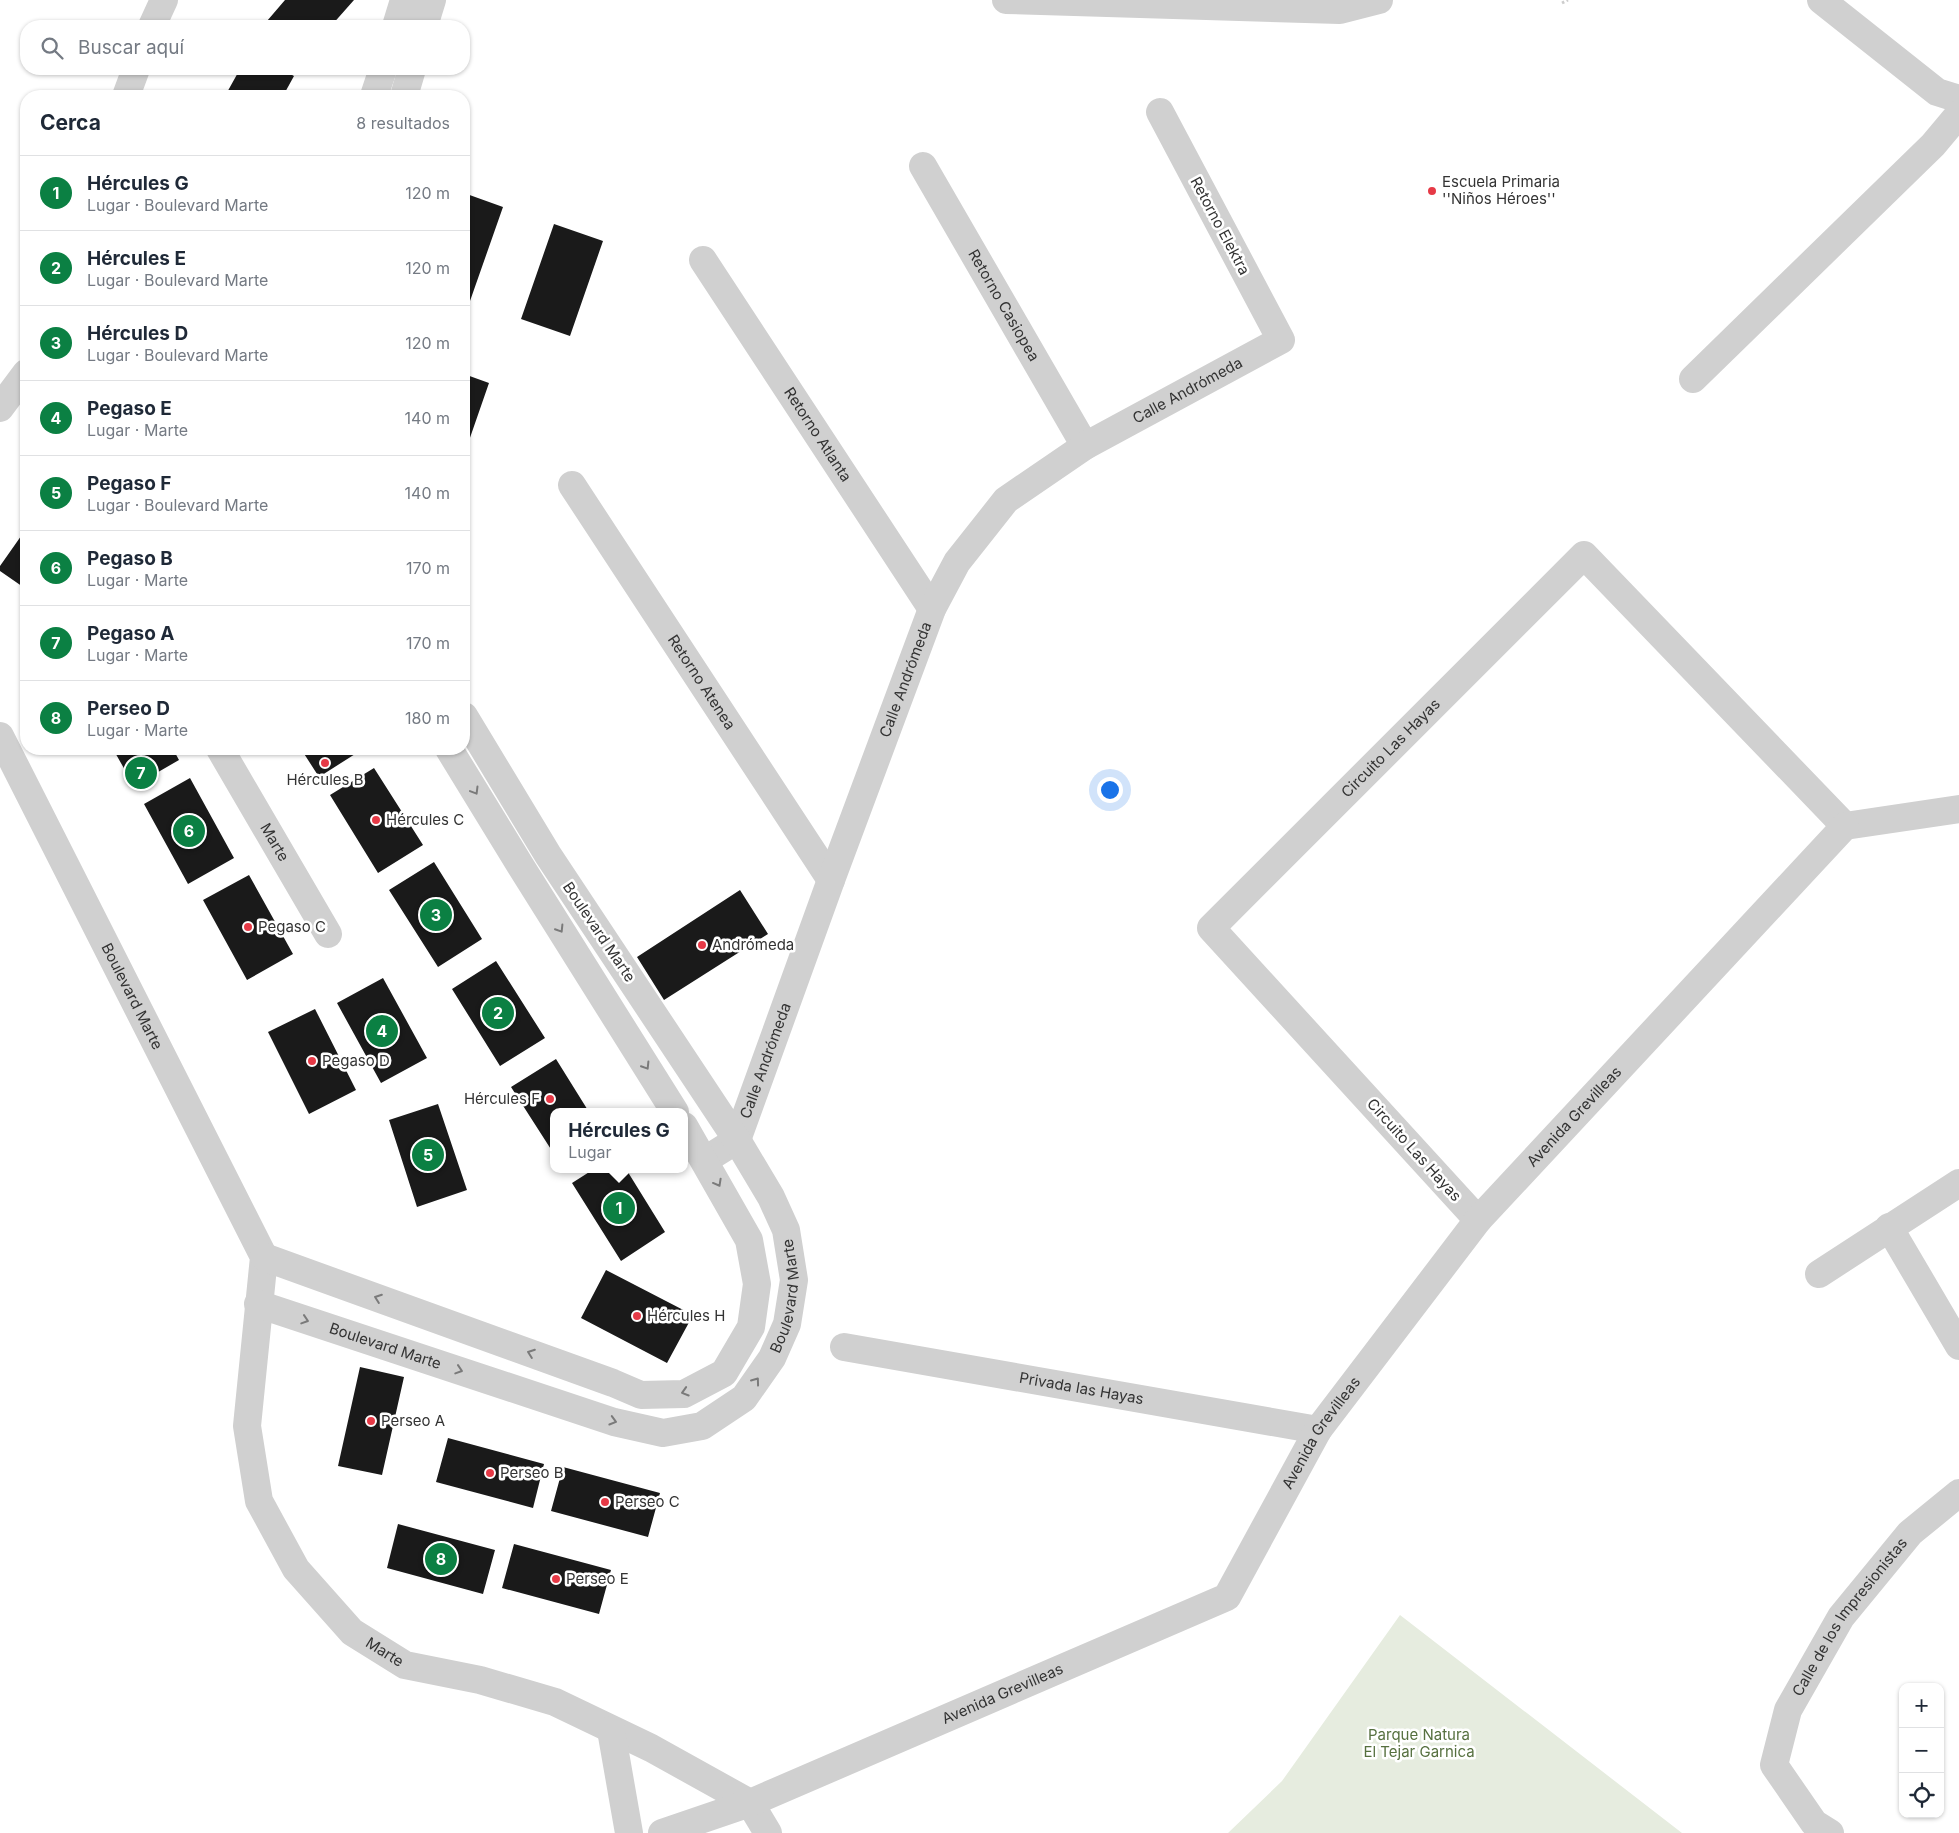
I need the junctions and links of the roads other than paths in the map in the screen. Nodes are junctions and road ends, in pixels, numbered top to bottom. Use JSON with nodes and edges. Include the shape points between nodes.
{"nodes":[{"id":1,"x":164,"y":0,"type":"edge"},
{"id":2,"x":404,"y":0,"type":"edge"},
{"id":3,"x":432,"y":0,"type":"edge"},
{"id":4,"x":1006,"y":0,"type":"edge"},
{"id":5,"x":1379,"y":0,"type":"edge"},
{"id":6,"x":1821,"y":0,"type":"edge"},
{"id":7,"x":155,"y":20,"type":"edge"},
{"id":8,"x":398,"y":20,"type":"edge"},
{"id":9,"x":426,"y":20,"type":"edge"},
{"id":10,"x":134,"y":75,"type":"edge"},
{"id":11,"x":381,"y":75,"type":"edge"},
{"id":12,"x":410,"y":75,"type":"edge"},
{"id":13,"x":128,"y":90,"type":"edge"},
{"id":14,"x":376,"y":90,"type":"edge"},
{"id":15,"x":406,"y":90,"type":"edge"},
{"id":16,"x":1959,"y":99,"type":"edge"},
{"id":17,"x":1160,"y":112,"type":"dead end"},
{"id":18,"x":1959,"y":114,"type":"edge"},
{"id":19,"x":923,"y":166,"type":"dead end"},
{"id":20,"x":703,"y":260,"type":"dead end"},
{"id":21,"x":1281,"y":340,"type":"joint"},
{"id":22,"x":1693,"y":379,"type":"dead end"},
{"id":23,"x":20,"y":381,"type":"edge"},
{"id":24,"x":0,"y":408,"type":"edge"},
{"id":25,"x":1085,"y":446,"type":"junction"},
{"id":26,"x":572,"y":485,"type":"dead end"},
{"id":27,"x":932,"y":609,"type":"junction"},
{"id":28,"x":470,"y":726,"type":"edge"},
{"id":29,"x":0,"y":736,"type":"edge"},
{"id":30,"x":224,"y":755,"type":"edge"},
{"id":31,"x":453,"y":755,"type":"edge"},
{"id":32,"x":1959,"y":809,"type":"edge"},
{"id":33,"x":1845,"y":826,"type":"junction"},
{"id":34,"x":831,"y":880,"type":"junction"},
{"id":35,"x":328,"y":934,"type":"dead end"},
{"id":36,"x":672,"y":1108,"type":"edge"},
{"id":37,"x":688,"y":1132,"type":"edge"},
{"id":38,"x":737,"y":1140,"type":"junction"},
{"id":39,"x":705,"y":1160,"type":"junction"},
{"id":40,"x":1959,"y":1183,"type":"edge"},
{"id":41,"x":1478,"y":1220,"type":"junction"},
{"id":42,"x":1889,"y":1227,"type":"junction"},
{"id":43,"x":264,"y":1257,"type":"junction"},
{"id":44,"x":1819,"y":1274,"type":"dead end"},
{"id":45,"x":258,"y":1304,"type":"junction"},
{"id":46,"x":1959,"y":1346,"type":"edge"},
{"id":47,"x":844,"y":1347,"type":"dead end"},
{"id":48,"x":1318,"y":1430,"type":"junction"},
{"id":49,"x":1959,"y":1493,"type":"edge"},
{"id":50,"x":610,"y":1730,"type":"junction"},
{"id":51,"x":750,"y":1803,"type":"junction"},
{"id":52,"x":629,"y":1833,"type":"edge"},
{"id":53,"x":662,"y":1833,"type":"edge"},
{"id":54,"x":768,"y":1833,"type":"edge"},
{"id":55,"x":1830,"y":1833,"type":"edge"}],
"edges":[{"from":1,"to":7,"type":"street"},
{"from":2,"to":8,"type":"street"},
{"from":3,"to":9,"type":"street"},
{"from":4,"to":5,"type":"street","via":[[1340,10]]},
{"from":6,"to":16,"type":"street","via":[[1938,92]]},
{"from":10,"to":13,"type":"street"},
{"from":11,"to":14,"type":"street"},
{"from":12,"to":15,"type":"street"},
{"from":17,"to":21,"type":"street","name":"Retorno Elektra"},
{"from":18,"to":22,"type":"street","via":[[1933,145]]},
{"from":19,"to":25,"type":"street","name":"Retorno Casiopea"},
{"from":20,"to":27,"type":"street","name":"Retorno Atlanta"},
{"from":21,"to":25,"type":"street","name":"Calle Andrómeda"},
{"from":23,"to":24,"type":"street"},
{"from":25,"to":27,"type":"street","name":"Calle Andrómeda","via":[[1006,500],[956,562]]},
{"from":26,"to":34,"type":"street","name":"Retorno Atenea"},
{"from":27,"to":34,"type":"street","name":"Calle Andrómeda"},
{"from":28,"to":38,"type":"street","name":"Boulevard Marte","via":[[548,855]]},
{"from":29,"to":43,"type":"street","name":"Boulevard Marte"},
{"from":30,"to":35,"type":"street","name":"Marte"},
{"from":31,"to":36,"type":"street","name":"Boulevard Marte","one_way":true},
{"from":32,"to":33,"type":"street"},
{"from":33,"to":41,"type":"street","name":"Avenida Grevilleas"},
{"from":33,"to":41,"type":"street","name":"Circuito Las Hayas","via":[[1584,555],[1211,928]]},
{"from":34,"to":38,"type":"street","name":"Calle Andrómeda"},
{"from":37,"to":39,"type":"street","name":"Boulevard Marte"},
{"from":38,"to":39,"type":"street"},
{"from":45,"to":38,"type":"street","name":"Boulevard Marte","one_way":true,"via":[[614,1422],[663,1433],[702,1426],[744,1398],[772,1358],[786,1324],[794,1280],[786,1230],[771,1197]]},
{"from":39,"to":43,"type":"street","name":"Boulevard Marte","one_way":true,"via":[[750,1240],[757,1284],[751,1327],[724,1373],[684,1394],[641,1395]]},
{"from":40,"to":42,"type":"street"},
{"from":41,"to":48,"type":"street","name":"Avenida Grevilleas"},
{"from":42,"to":44,"type":"street"},
{"from":42,"to":46,"type":"street"},
{"from":43,"to":45,"type":"street"},
{"from":45,"to":50,"type":"street","name":"Marte","via":[[247,1426],[259,1501],[296,1569],[352,1632],[405,1666],[480,1680],[554,1702]]},
{"from":47,"to":48,"type":"street","name":"Privada las Hayas"},
{"from":48,"to":51,"type":"street","name":"Avenida Grevilleas","via":[[1227,1597]]},
{"from":49,"to":55,"type":"street","name":"Calle de los Impresionistas","via":[[1910,1532],[1841,1617],[1788,1710],[1774,1765],[1814,1823]]},
{"from":50,"to":51,"type":"street","name":"Marte","via":[[651,1748]]},
{"from":50,"to":52,"type":"street"},
{"from":51,"to":53,"type":"street","name":"Avenida Grevilleas"},
{"from":51,"to":54,"type":"street"}]}
